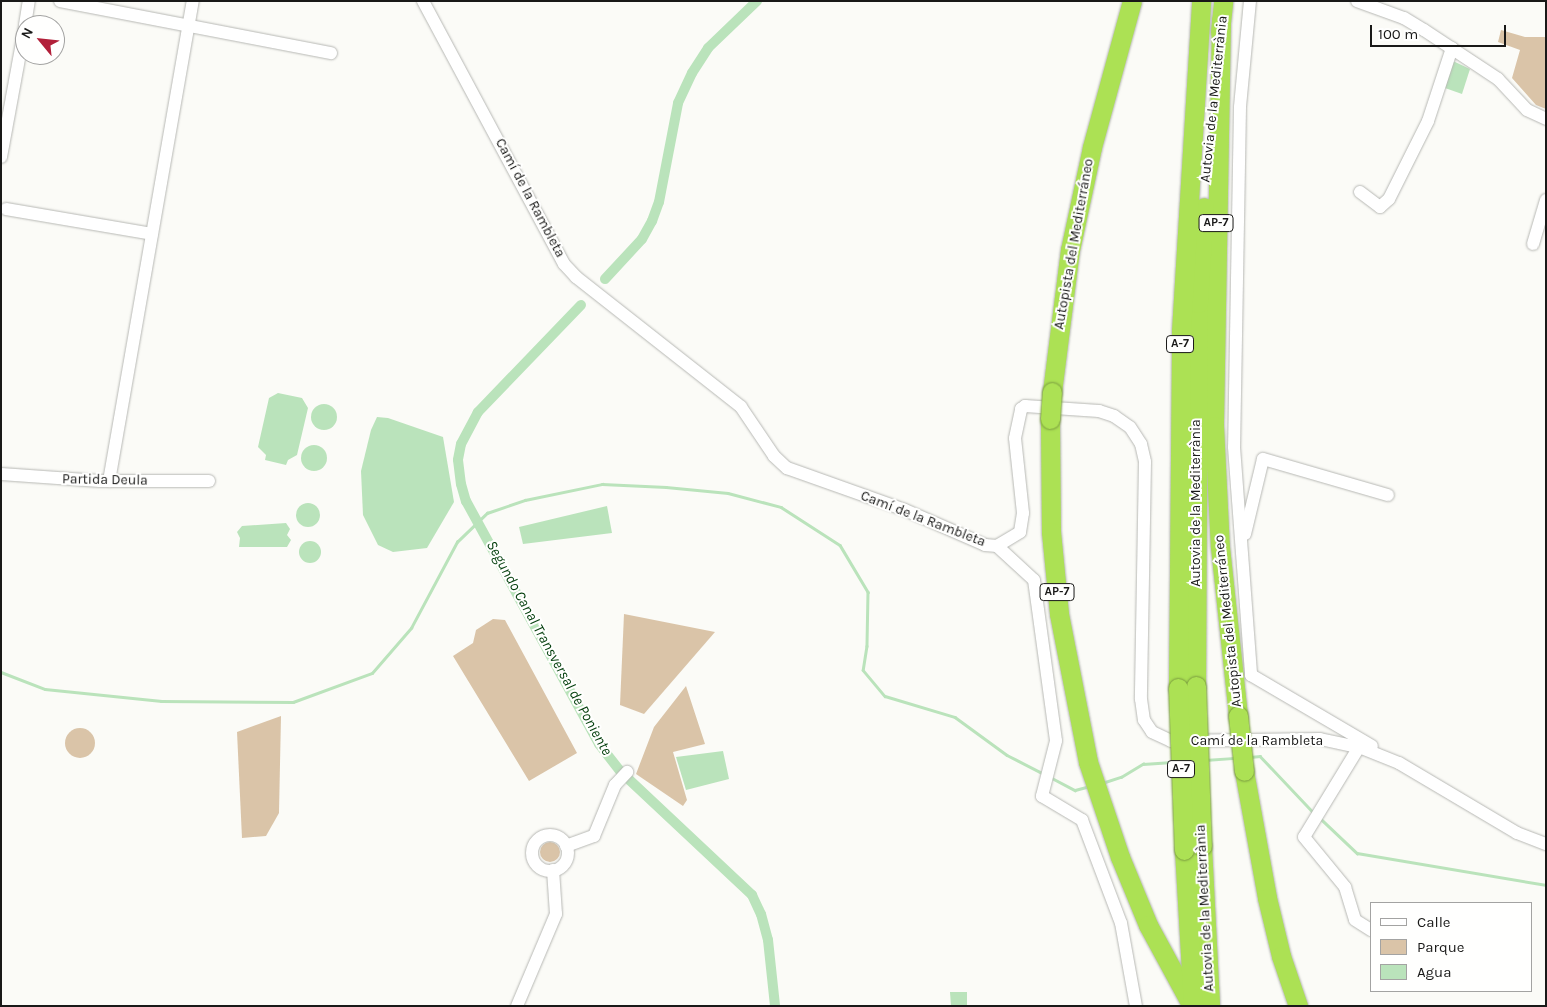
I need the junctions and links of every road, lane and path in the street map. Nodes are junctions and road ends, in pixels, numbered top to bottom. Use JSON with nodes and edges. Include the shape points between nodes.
{"nodes":[{"id":1,"x":30,"y":1,"type":"edge"},
{"id":2,"x":60,"y":1,"type":"edge"},
{"id":3,"x":193,"y":1,"type":"edge"},
{"id":4,"x":423,"y":1,"type":"edge"},
{"id":5,"x":1132,"y":1,"type":"edge"},
{"id":6,"x":1201,"y":1,"type":"edge"},
{"id":7,"x":1223,"y":1,"type":"edge"},
{"id":8,"x":1250,"y":1,"type":"edge"},
{"id":9,"x":1357,"y":1,"type":"edge"},
{"id":10,"x":27,"y":15,"type":"edge"},
{"id":11,"x":1221,"y":20,"type":"junction"},
{"id":12,"x":188,"y":28,"type":"junction"},
{"id":13,"x":1452,"y":48,"type":"junction"},
{"id":14,"x":330,"y":53,"type":"dead end"},
{"id":15,"x":18,"y":65,"type":"edge"},
{"id":16,"x":1546,"y":119,"type":"edge"},
{"id":17,"x":1,"y":157,"type":"edge"},
{"id":18,"x":1360,"y":192,"type":"dead end"},
{"id":19,"x":1546,"y":200,"type":"edge"},
{"id":20,"x":6,"y":208,"type":"dead end"},
{"id":21,"x":152,"y":234,"type":"junction"},
{"id":22,"x":1533,"y":244,"type":"dead end"},
{"id":23,"x":1,"y":474,"type":"edge"},
{"id":24,"x":109,"y":481,"type":"junction"},
{"id":25,"x":209,"y":481,"type":"dead end"},
{"id":26,"x":1388,"y":495,"type":"dead end"},
{"id":27,"x":996,"y":546,"type":"junction"},
{"id":28,"x":1242,"y":547,"type":"junction"},
{"id":29,"x":1187,"y":687,"type":"junction"},
{"id":30,"x":1358,"y":747,"type":"junction"},
{"id":31,"x":1399,"y":763,"type":"junction"},
{"id":32,"x":624,"y":775,"type":"dead end"},
{"id":33,"x":1546,"y":844,"type":"edge"},
{"id":34,"x":566,"y":846,"type":"junction"},
{"id":35,"x":1193,"y":848,"type":"junction"},
{"id":36,"x":553,"y":870,"type":"junction"},
{"id":37,"x":1370,"y":929,"type":"edge"},
{"id":38,"x":517,"y":1006,"type":"edge"},
{"id":39,"x":1136,"y":1006,"type":"edge"},
{"id":40,"x":1192,"y":1006,"type":"edge"},
{"id":41,"x":1210,"y":1006,"type":"edge"},
{"id":42,"x":1298,"y":1006,"type":"edge"}],
"edges":[{"from":1,"to":10,"type":"street"},
{"from":2,"to":12,"type":"street"},
{"from":3,"to":12,"type":"street"},
{"from":4,"to":27,"type":"street","name":"Camí de la Rambleta","via":[[490,122],[551,243],[576,277],[741,407],[774,456],[787,468]]},
{"from":5,"to":40,"type":"highway","name":"Autopista del Mediterráneo","number":"AP-7","bridge":true,"via":[[1092,147],[1059,319],[1050,419],[1051,532],[1059,614],[1088,762],[1148,925]]},
{"from":6,"to":29,"type":"highway","name":"Autovia de la Mediterrània","number":"A-7","via":[[1181,331]]},
{"from":7,"to":11,"type":"highway","name":"Autovia de la Mediterrània","number":"A-7"},
{"from":8,"to":28,"type":"street","via":[[1240,107],[1234,427]]},
{"from":9,"to":13,"type":"street","via":[[1404,18]]},
{"from":11,"to":29,"type":"highway","name":"Autovia de la Mediterrània","number":"A-7","via":[[1209,122],[1198,302]]},
{"from":11,"to":42,"type":"highway","name":"Autopista del Mediterráneo","number":"AP-7","bridge":true,"via":[[1214,426],[1220,548],[1244,771],[1280,956]]},
{"from":12,"to":14,"type":"street"},
{"from":12,"to":21,"type":"street"},
{"from":13,"to":16,"type":"street","via":[[1498,79],[1527,110]]},
{"from":13,"to":18,"type":"street","via":[[1428,121],[1389,199],[1380,207]]},
{"from":15,"to":17,"type":"street"},
{"from":19,"to":22,"type":"street"},
{"from":20,"to":21,"type":"street"},
{"from":21,"to":24,"type":"street"},
{"from":23,"to":24,"type":"street","name":"Partida Deula"},
{"from":24,"to":25,"type":"street","name":"Partida Deula"},
{"from":26,"to":28,"type":"street","via":[[1263,459]]},
{"from":27,"to":30,"type":"street","name":"Camí de la Rambleta","via":[[1020,532],[1022,513],[1014,438],[1021,408],[1100,411],[1114,416],[1130,427],[1141,444],[1145,462],[1141,699],[1144,720],[1152,732],[1171,741],[1320,739]]},
{"from":27,"to":39,"type":"street","via":[[1034,580],[1056,741],[1042,796],[1082,820],[1121,923]]},
{"from":28,"to":31,"type":"street","via":[[1251,675]]},
{"from":29,"to":35,"type":"highway","name":"Autovia de la Mediterrània","number":"A-7","bridge":true},
{"from":30,"to":31,"type":"street","name":"Camí de la Rambleta"},
{"from":30,"to":37,"type":"street","via":[[1304,837],[1345,887],[1355,920]]},
{"from":31,"to":33,"type":"street","name":"Camí de la Rambleta","via":[[1517,833]]},
{"from":32,"to":34,"type":"street","via":[[615,785],[594,836]]},
{"from":34,"to":36,"type":"street","via":[[563,864]]},
{"from":34,"to":36,"type":"street","via":[[559,838],[548,835],[534,844],[535,863]]},
{"from":35,"to":40,"type":"highway","name":"Autovia de la Mediterrània","number":"A-7","via":[[1188,938]]},
{"from":35,"to":41,"type":"highway","name":"Autovia de la Mediterrània","number":"A-7"},
{"from":36,"to":38,"type":"street","via":[[556,914]]}]}
